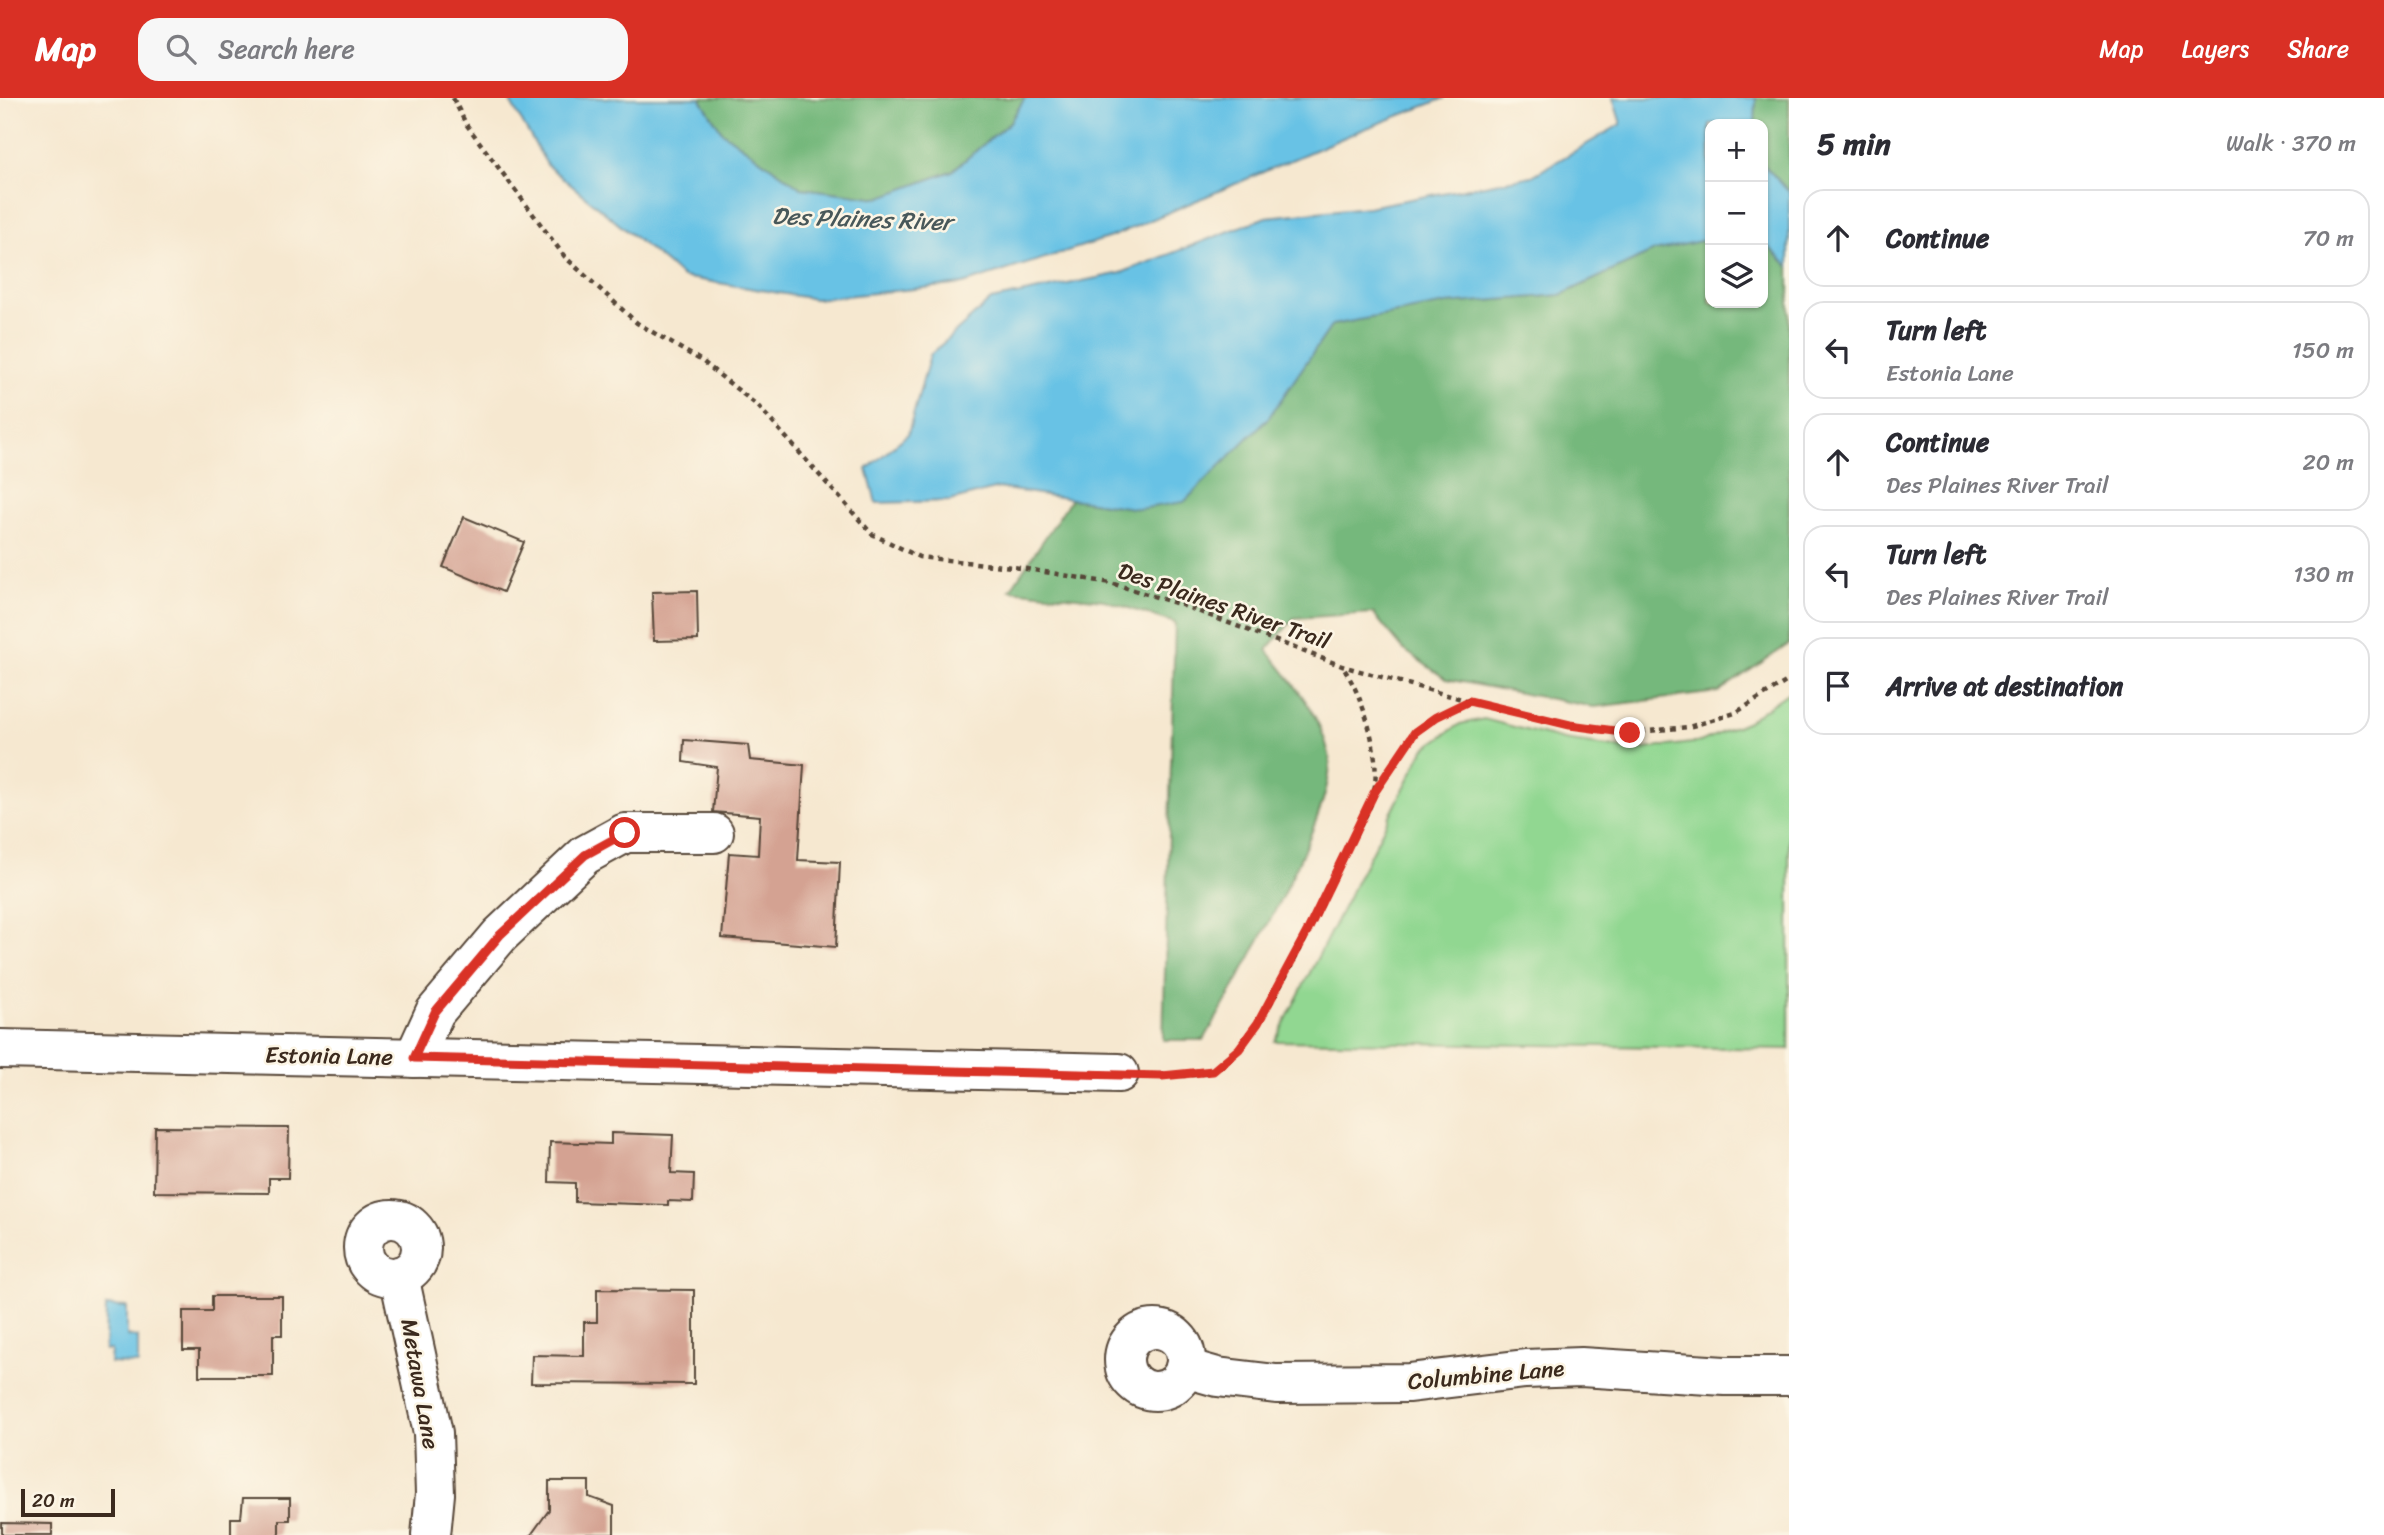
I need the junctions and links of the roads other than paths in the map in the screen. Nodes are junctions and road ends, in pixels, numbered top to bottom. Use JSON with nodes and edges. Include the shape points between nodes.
{"nodes":[{"id":1,"x":714,"y":833,"type":"dead end"},
{"id":2,"x":0,"y":1049,"type":"edge"},
{"id":3,"x":414,"y":1058,"type":"junction"},
{"id":4,"x":1119,"y":1073,"type":"road end"},
{"id":5,"x":399,"y":1276,"type":"dead end"},
{"id":6,"x":1185,"y":1368,"type":"dead end"},
{"id":7,"x":1789,"y":1376,"type":"edge"},
{"id":8,"x":431,"y":1535,"type":"edge"}],
"edges":[{"from":1,"to":3,"type":"street","via":[[625,833],[585,855],[500,935],[435,1012]]},
{"from":2,"to":3,"type":"street","name":"Estonia Lane"},
{"from":3,"to":4,"type":"street","name":"Estonia Lane"},
{"from":5,"to":8,"type":"street","name":"Metawa Lane","via":[[433,1433]]},
{"from":6,"to":7,"type":"street","name":"Columbine Lane","via":[[1276,1384],[1409,1383],[1581,1367]]}]}
